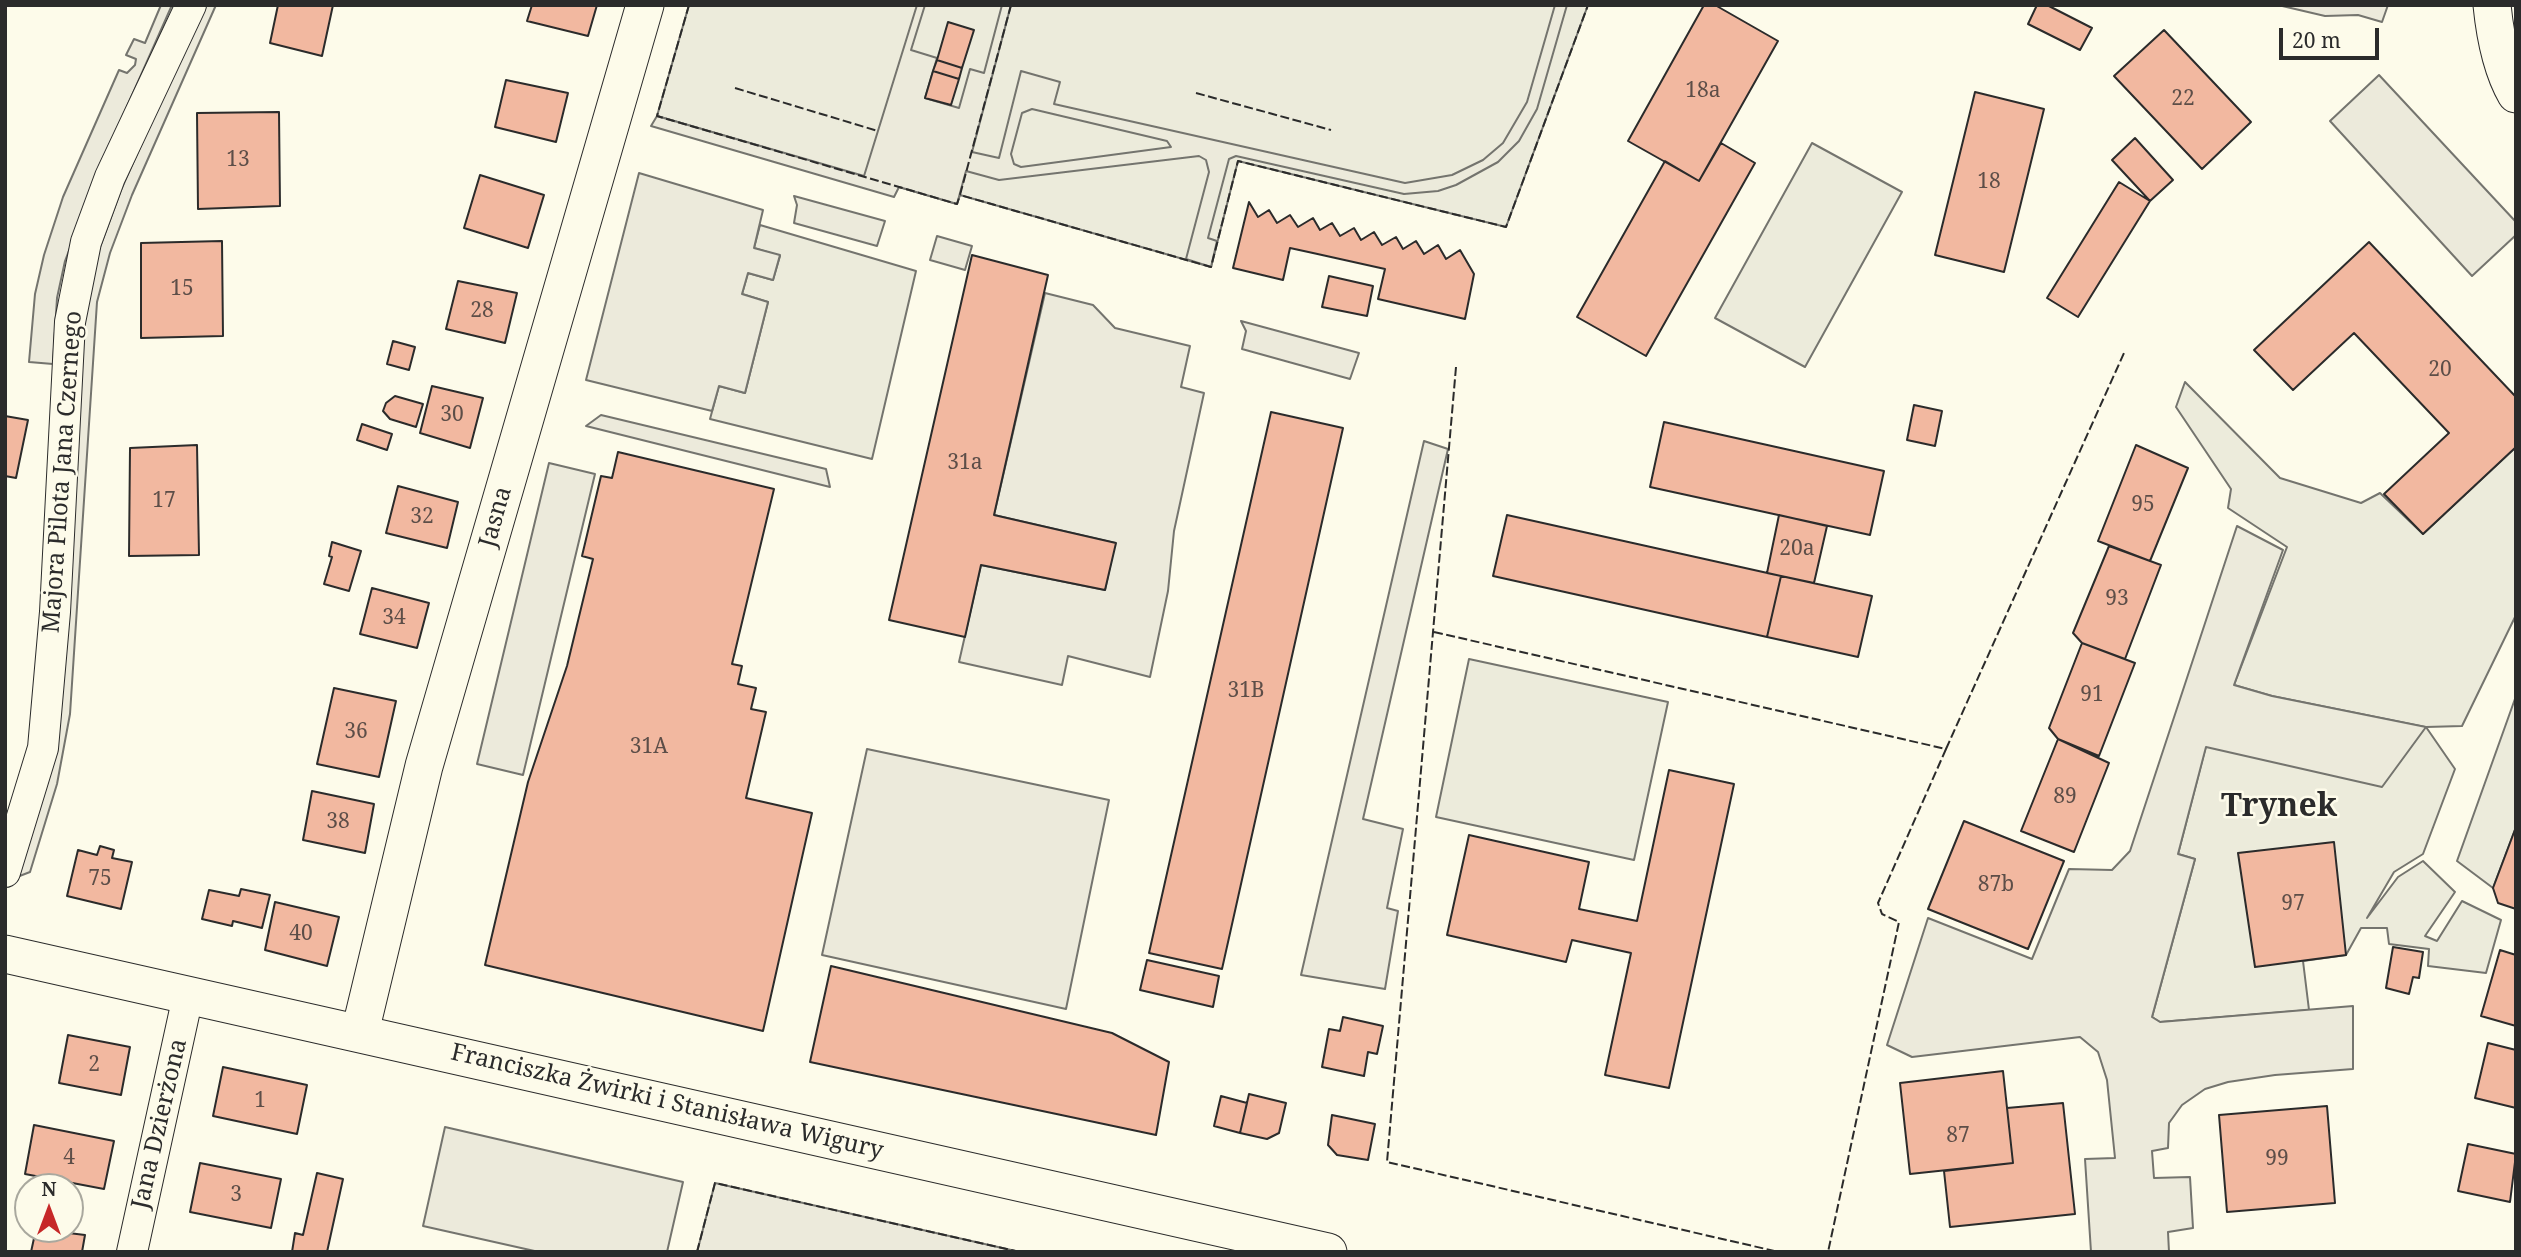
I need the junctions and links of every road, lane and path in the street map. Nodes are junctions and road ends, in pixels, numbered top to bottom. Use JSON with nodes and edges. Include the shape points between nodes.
{"nodes":[{"id":1,"x":191,"y":5,"type":"edge"},
{"id":2,"x":645,"y":5,"type":"edge"},
{"id":3,"x":2492,"y":5,"type":"edge"},
{"id":4,"x":2516,"y":94,"type":"edge"},
{"id":5,"x":5,"y":872,"type":"edge"},
{"id":6,"x":5,"y":954,"type":"edge"},
{"id":7,"x":188,"y":996,"type":"junction"},
{"id":8,"x":360,"y":1032,"type":"junction"},
{"id":9,"x":132,"y":1252,"type":"edge"},
{"id":10,"x":1328,"y":1252,"type":"edge"}],
"edges":[{"from":1,"to":5,"type":"street","name":"Majora Pilota Jana Czernego","via":[[110,177],[86,242],[70,322],[43,748]]},
{"from":2,"to":8,"type":"street","name":"Jasna","via":[[424,766]]},
{"from":3,"to":4,"type":"street","via":[[2504,67]]},
{"from":6,"to":7,"type":"street","name":"Franciszka Żwirki i Stanisława Wigury"},
{"from":7,"to":8,"type":"street","name":"Franciszka Żwirki i Stanisława Wigury"},
{"from":7,"to":9,"type":"street","name":"Jana Dzierżona"},
{"from":8,"to":10,"type":"street","name":"Franciszka Żwirki i Stanisława Wigury"}]}
